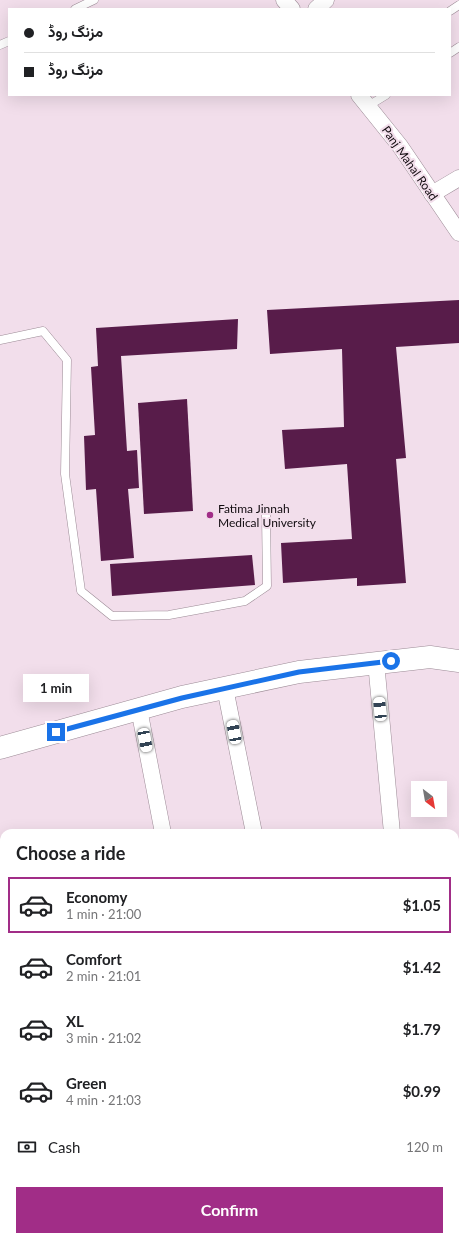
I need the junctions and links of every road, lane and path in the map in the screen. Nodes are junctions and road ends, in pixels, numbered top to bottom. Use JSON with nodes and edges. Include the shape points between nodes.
{"nodes":[{"id":1,"x":94,"y":0,"type":"edge"},
{"id":2,"x":284,"y":0,"type":"edge"},
{"id":3,"x":326,"y":0,"type":"edge"},
{"id":4,"x":77,"y":8,"type":"edge"},
{"id":5,"x":291,"y":8,"type":"edge"},
{"id":6,"x":317,"y":8,"type":"edge"},
{"id":7,"x":382,"y":96,"type":"edge"},
{"id":8,"x":364,"y":101,"type":"edge"},
{"id":9,"x":459,"y":178,"type":"edge"},
{"id":10,"x":432,"y":194,"type":"junction"},
{"id":11,"x":459,"y":233,"type":"edge"},
{"id":12,"x":0,"y":340,"type":"edge"},
{"id":13,"x":266,"y":515,"type":"dead end"},
{"id":14,"x":459,"y":661,"type":"edge"},
{"id":15,"x":376,"y":662,"type":"junction"},
{"id":16,"x":225,"y":688,"type":"junction"},
{"id":17,"x":139,"y":709,"type":"junction"},
{"id":18,"x":0,"y":748,"type":"edge"},
{"id":19,"x":162,"y":829,"type":"edge"},
{"id":20,"x":253,"y":829,"type":"edge"},
{"id":21,"x":392,"y":829,"type":"edge"},
{"id":22,"x":459,"y":850,"type":"edge"},
{"id":23,"x":459,"y":875,"type":"edge"}],
"edges":[{"from":1,"to":4,"type":"lane"},
{"from":2,"to":5,"type":"street"},
{"from":3,"to":6,"type":"street"},
{"from":7,"to":8,"type":"lane"},
{"from":8,"to":10,"type":"street","name":"Panj Mahal Road","via":[[400,146]]},
{"from":9,"to":10,"type":"street"},
{"from":10,"to":11,"type":"street","name":"Panj Mahal Road"},
{"from":12,"to":13,"type":"lane","via":[[43,331],[67,360],[65,474],[81,590],[112,616],[169,615],[245,601],[262,590],[267,586]]},
{"from":14,"to":15,"type":"main road","via":[[430,656]]},
{"from":15,"to":16,"type":"main road","via":[[299,672]]},
{"from":15,"to":21,"type":"street"},
{"from":16,"to":17,"type":"main road"},
{"from":16,"to":20,"type":"street"},
{"from":17,"to":18,"type":"main road"},
{"from":17,"to":19,"type":"street"},
{"from":22,"to":23,"type":"street"}]}
